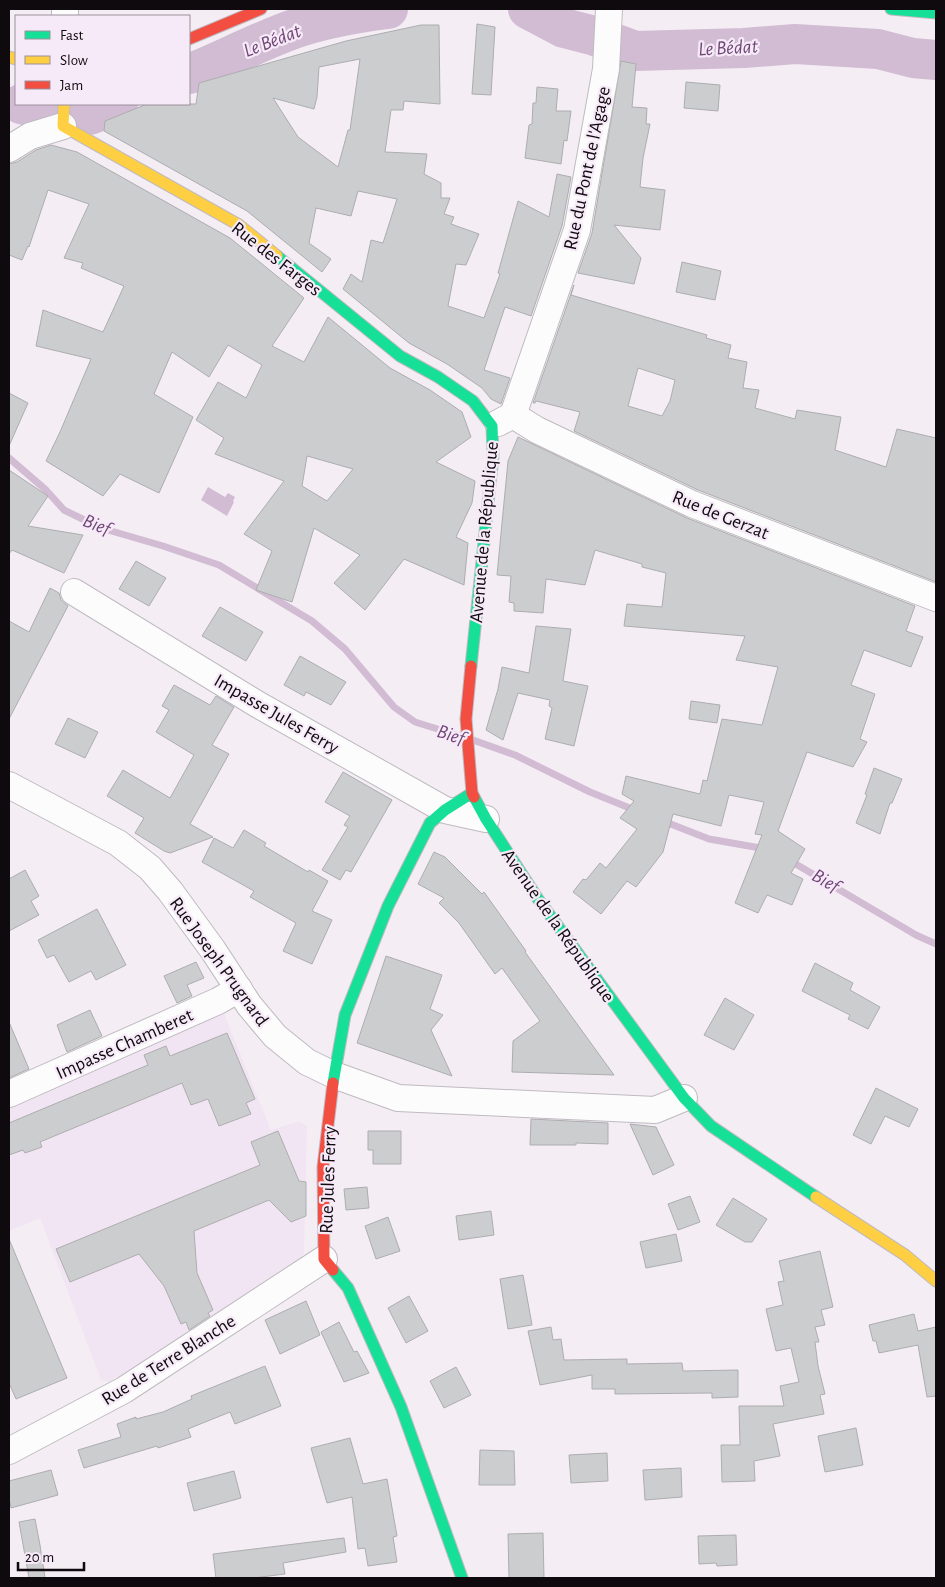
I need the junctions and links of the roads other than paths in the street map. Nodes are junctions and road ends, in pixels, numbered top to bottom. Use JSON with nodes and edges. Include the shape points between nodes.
{"nodes":[{"id":1,"x":261,"y":9,"type":"edge"},
{"id":2,"x":609,"y":9,"type":"edge"},
{"id":3,"x":891,"y":9,"type":"edge"},
{"id":4,"x":936,"y":13,"type":"edge"},
{"id":5,"x":190,"y":39,"type":"edge"},
{"id":6,"x":64,"y":115,"type":"edge"},
{"id":7,"x":9,"y":149,"type":"edge"},
{"id":8,"x":502,"y":421,"type":"junction"},
{"id":9,"x":74,"y":592,"type":"dead end"},
{"id":10,"x":936,"y":598,"type":"edge"},
{"id":11,"x":9,"y":785,"type":"edge"},
{"id":12,"x":472,"y":793,"type":"junction"},
{"id":13,"x":445,"y":810,"type":"junction"},
{"id":14,"x":486,"y":819,"type":"junction"},
{"id":15,"x":238,"y":989,"type":"junction"},
{"id":16,"x":334,"y":1075,"type":"junction"},
{"id":17,"x":9,"y":1094,"type":"edge"},
{"id":18,"x":684,"y":1098,"type":"junction"},
{"id":19,"x":324,"y":1259,"type":"junction"},
{"id":20,"x":936,"y":1281,"type":"edge"},
{"id":21,"x":9,"y":1451,"type":"edge"},
{"id":22,"x":462,"y":1578,"type":"edge"}],
"edges":[{"from":1,"to":5,"type":"street"},
{"from":2,"to":8,"type":"street","name":"Rue du Pont de l'Agage","via":[[606,69],[577,230]]},
{"from":3,"to":4,"type":"street"},
{"from":6,"to":7,"type":"street"},
{"from":6,"to":8,"type":"street","name":"Rue des Farges","via":[[238,225],[400,356],[438,377]]},
{"from":8,"to":10,"type":"street","name":"Rue de Gerzat","via":[[537,430],[692,504]]},
{"from":8,"to":12,"type":"street","name":"Avenue de la République","via":[[493,456],[466,720]]},
{"from":9,"to":13,"type":"street","name":"Impasse Jules Ferry","via":[[257,704]]},
{"from":11,"to":15,"type":"street","name":"Rue Joseph Prugnard","via":[[118,843],[150,868],[213,950]]},
{"from":12,"to":13,"type":"street","name":"Rue Jules Ferry"},
{"from":12,"to":14,"type":"street","name":"Avenue de la République"},
{"from":13,"to":14,"type":"street","name":"Impasse Jules Ferry"},
{"from":13,"to":16,"type":"street","name":"Rue Jules Ferry","via":[[430,823],[388,906],[345,1016]]},
{"from":14,"to":18,"type":"street","name":"Avenue de la République","via":[[538,899]]},
{"from":15,"to":16,"type":"street","name":"Rue Joseph Prugnard","via":[[275,1036],[307,1062]]},
{"from":15,"to":17,"type":"street","name":"Impasse Chamberet","via":[[218,1001]]},
{"from":16,"to":18,"type":"street","name":"Rue Joseph Prugnard","via":[[398,1098],[655,1110]]},
{"from":16,"to":19,"type":"street","name":"Rue Jules Ferry","via":[[324,1167]]},
{"from":18,"to":20,"type":"street","name":"Avenue de la République","via":[[711,1126],[905,1255]]},
{"from":19,"to":21,"type":"street","name":"Rue de Terre Blanche","via":[[124,1390]]},
{"from":19,"to":22,"type":"street","name":"Rue Jules Ferry","via":[[348,1288],[400,1407]]}]}
